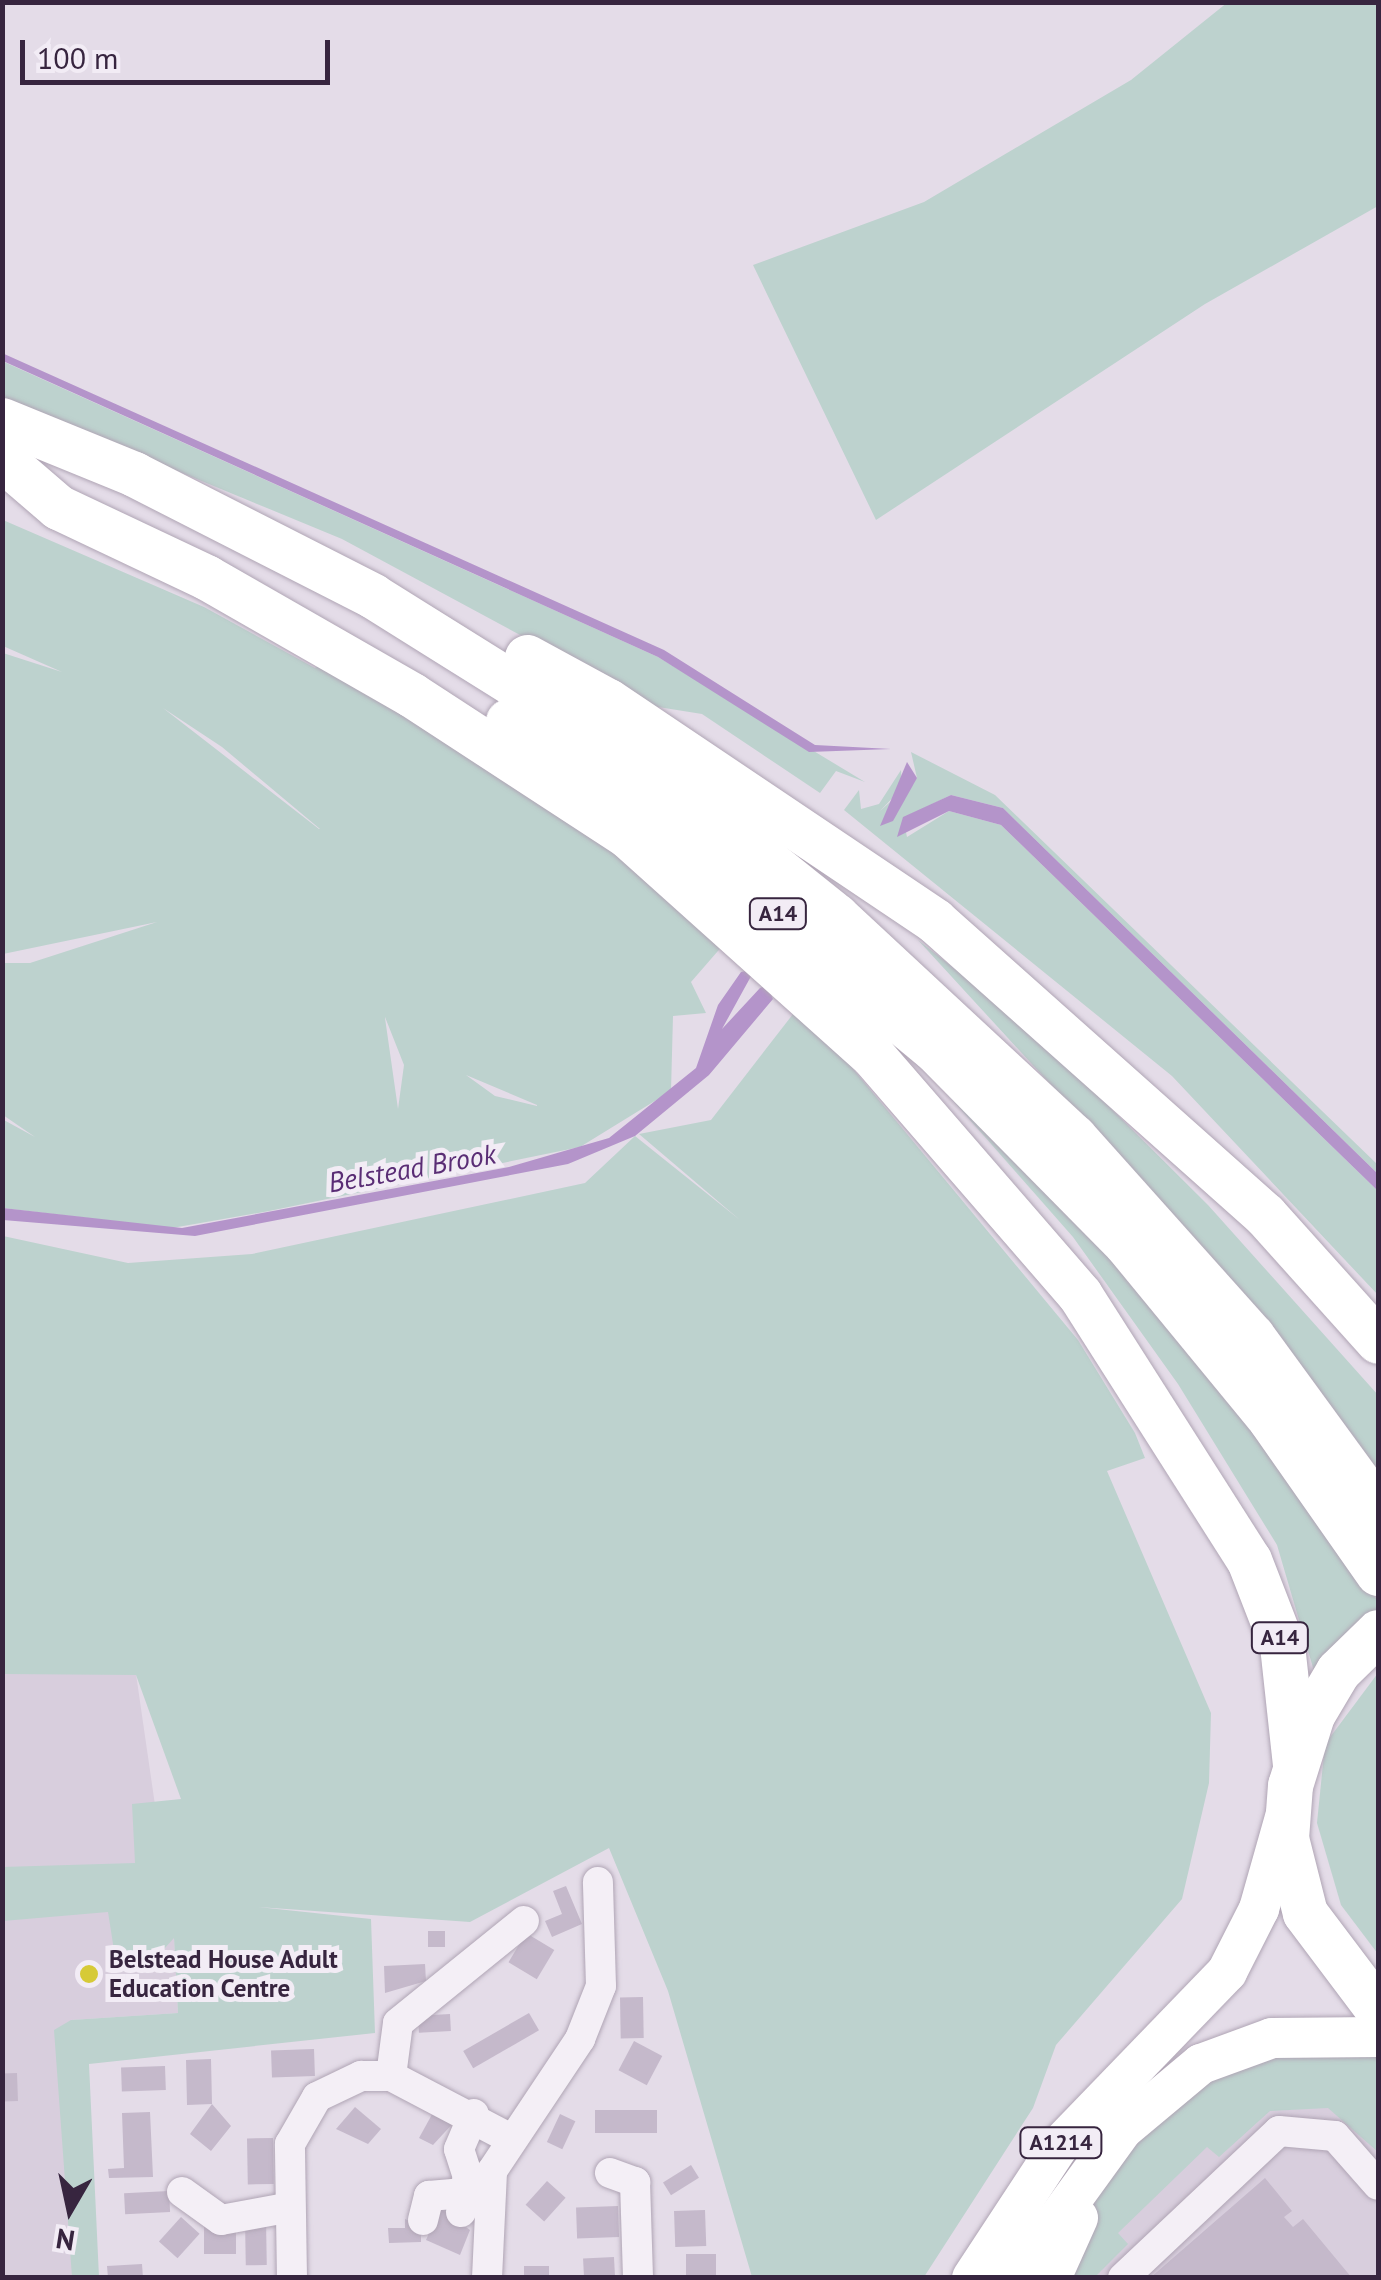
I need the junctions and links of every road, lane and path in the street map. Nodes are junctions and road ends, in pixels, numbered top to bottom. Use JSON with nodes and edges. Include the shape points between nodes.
{"nodes":[{"id":1,"x":2,"y":420,"type":"edge"},
{"id":2,"x":5,"y":464,"type":"edge"},
{"id":3,"x":372,"y":596,"type":"junction"},
{"id":4,"x":1378,"y":1341,"type":"edge"},
{"id":5,"x":1378,"y":1508,"type":"edge"},
{"id":6,"x":1378,"y":1573,"type":"edge"},
{"id":7,"x":1377,"y":1633,"type":"edge"},
{"id":8,"x":1291,"y":1785,"type":"junction"},
{"id":9,"x":598,"y":1882,"type":"dead end"},
{"id":10,"x":524,"y":1920,"type":"dead end"},
{"id":11,"x":1378,"y":2010,"type":"edge"},
{"id":12,"x":1378,"y":2037,"type":"edge"},
{"id":13,"x":391,"y":2076,"type":"junction"},
{"id":14,"x":1154,"y":2096,"type":"junction"},
{"id":15,"x":474,"y":2114,"type":"junction"},
{"id":16,"x":507,"y":2137,"type":"junction"},
{"id":17,"x":610,"y":2172,"type":"dead end"},
{"id":18,"x":1378,"y":2185,"type":"edge"},
{"id":19,"x":182,"y":2192,"type":"dead end"},
{"id":20,"x":286,"y":2208,"type":"junction"},
{"id":21,"x":423,"y":2220,"type":"dead end"},
{"id":22,"x":292,"y":2278,"type":"edge"},
{"id":23,"x":487,"y":2278,"type":"edge"},
{"id":24,"x":638,"y":2278,"type":"edge"},
{"id":25,"x":972,"y":2278,"type":"edge"},
{"id":26,"x":1015,"y":2278,"type":"edge"},
{"id":27,"x":1051,"y":2278,"type":"edge"},
{"id":28,"x":1123,"y":2278,"type":"edge"}],
"edges":[{"from":1,"to":3,"type":"highway","number":"A14","via":[[134,474]]},
{"from":2,"to":6,"type":"highway","number":"A14","via":[[406,656],[641,806],[772,909],[934,1048],[1128,1246],[1270,1420]]},
{"from":2,"to":8,"type":"highway","number":"A14","via":[[58,507],[206,577],[412,694],[628,836],[873,1056],[1080,1295],[1234,1535],[1282,1646]]},
{"from":3,"to":4,"type":"highway","number":"A14","via":[[453,618],[608,701],[935,921],[1266,1215]]},
{"from":3,"to":5,"type":"highway","number":"A14","via":[[660,775],[957,1023],[1191,1264]]},
{"from":7,"to":8,"type":"highway","via":[[1338,1671]]},
{"from":8,"to":11,"type":"highway","via":[[1306,1913]]},
{"from":8,"to":25,"type":"main road","number":"A1214","via":[[1259,1909],[1227,1972],[1058,2147]]},
{"from":9,"to":16,"type":"street","via":[[601,1986],[580,2039]]},
{"from":10,"to":13,"type":"street","via":[[398,2023]]},
{"from":12,"to":14,"type":"main road","number":"A1214","via":[[1272,2038],[1200,2064]]},
{"from":13,"to":15,"type":"street"},
{"from":13,"to":20,"type":"street","via":[[361,2076],[318,2097],[290,2144]]},
{"from":14,"to":26,"type":"main road","number":"A1214","via":[[1086,2173]]},
{"from":14,"to":27,"type":"main road"},
{"from":15,"to":16,"type":"street"},
{"from":15,"to":21,"type":"street","via":[[459,2149],[464,2203],[429,2196]]},
{"from":16,"to":23,"type":"street","via":[[484,2215]]},
{"from":17,"to":24,"type":"street","via":[[636,2182]]},
{"from":18,"to":28,"type":"street","via":[[1335,2136],[1279,2131]]},
{"from":19,"to":20,"type":"street","via":[[221,2220]]},
{"from":20,"to":22,"type":"street"}]}
